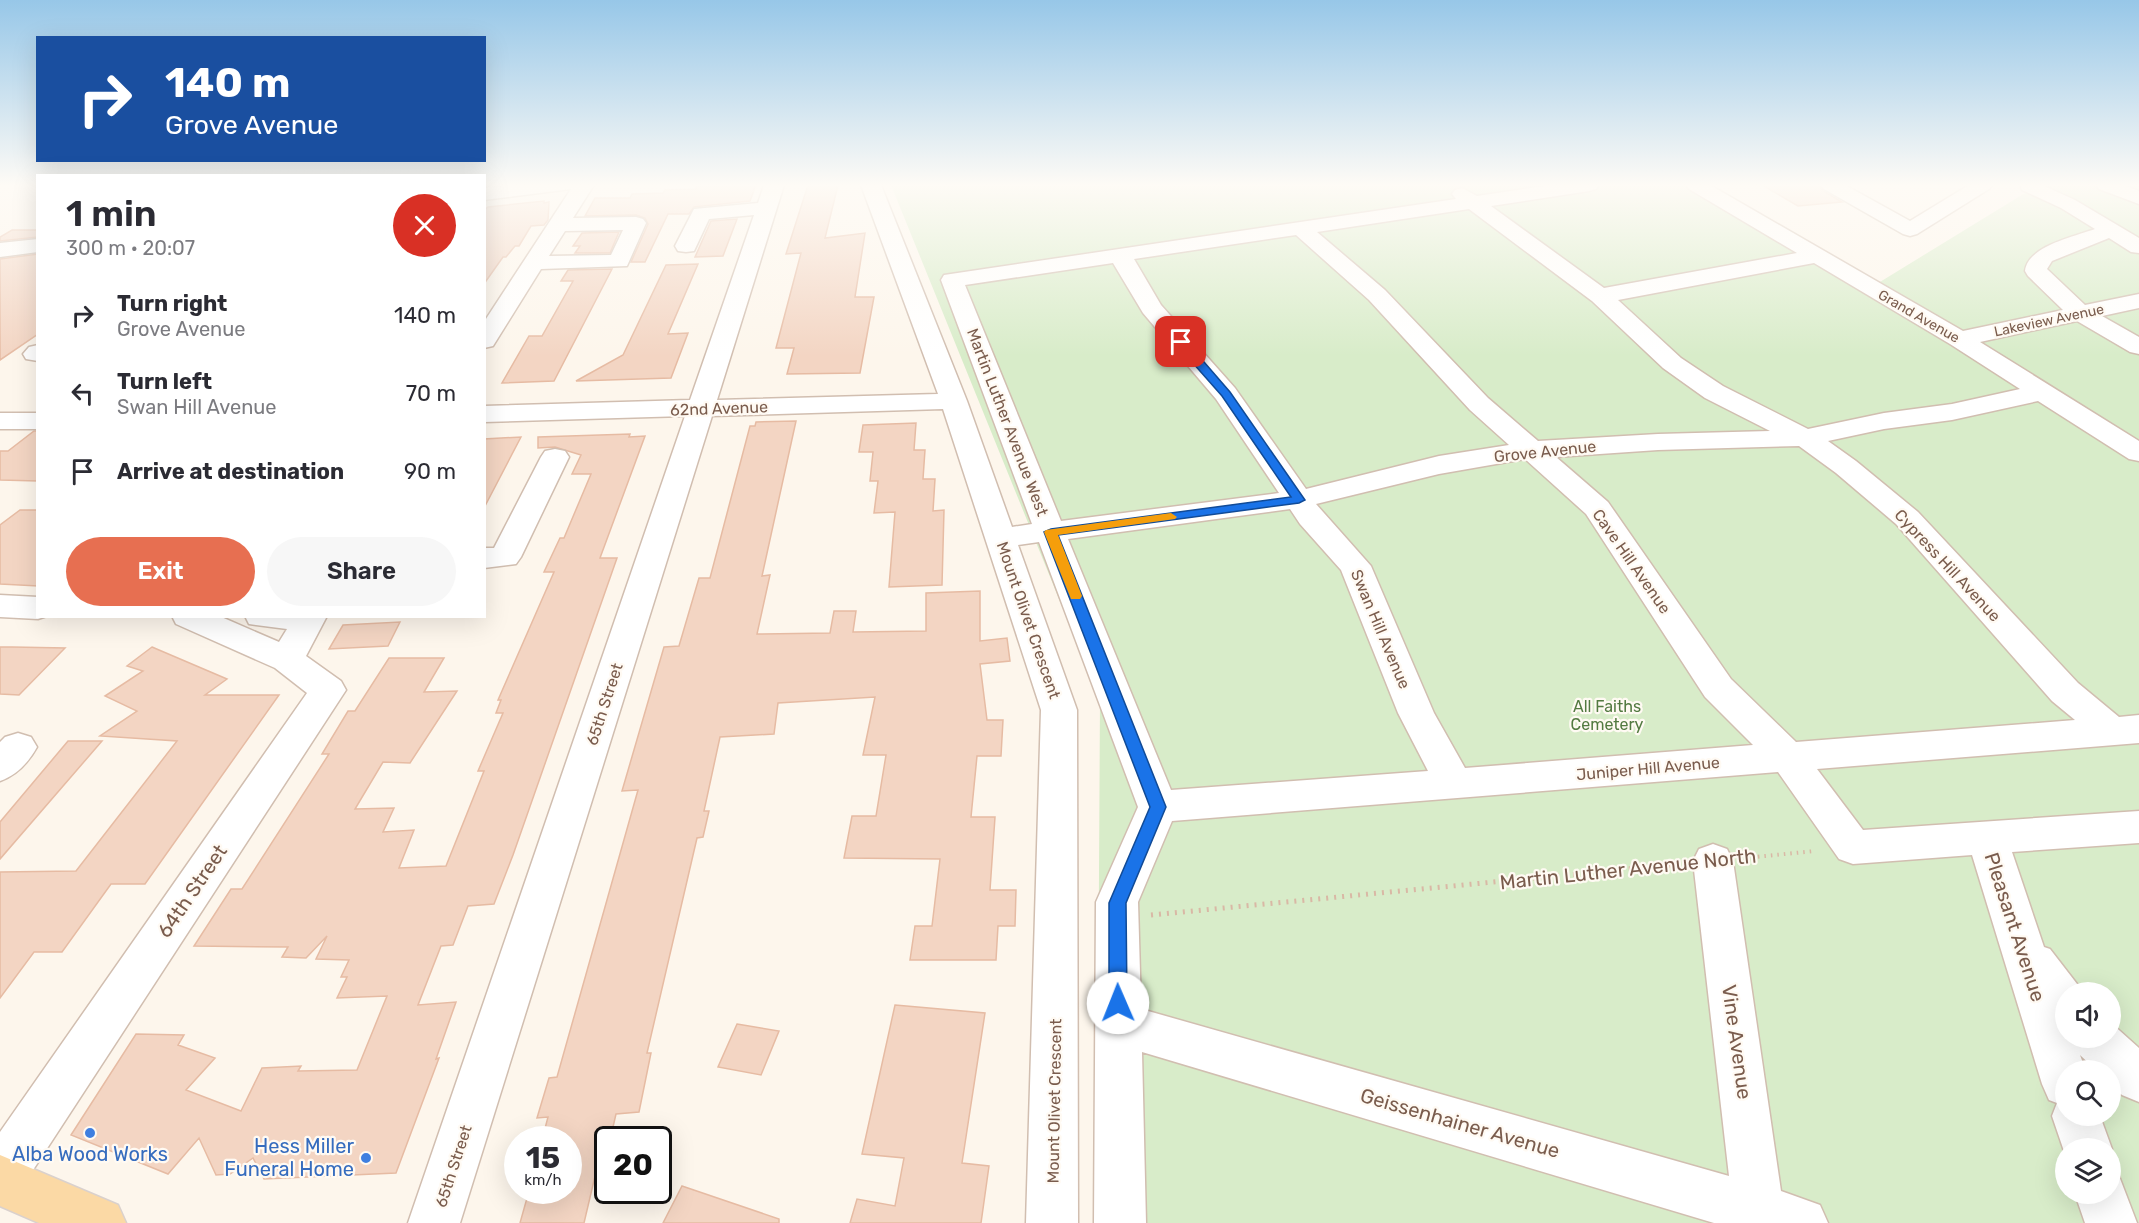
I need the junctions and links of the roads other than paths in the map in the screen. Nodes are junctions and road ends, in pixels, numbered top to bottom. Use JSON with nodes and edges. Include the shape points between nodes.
{"nodes":[{"id":1,"x":547,"y":242,"type":"edge"},
{"id":2,"x":628,"y":242,"type":"edge"},
{"id":3,"x":688,"y":242,"type":"edge"},
{"id":4,"x":755,"y":242,"type":"edge"},
{"id":5,"x":893,"y":242,"type":"edge"},
{"id":6,"x":1206,"y":242,"type":"edge"},
{"id":7,"x":1316,"y":242,"type":"edge"},
{"id":8,"x":1527,"y":242,"type":"edge"},
{"id":9,"x":1794,"y":242,"type":"edge"},
{"id":10,"x":2080,"y":242,"type":"edge"},
{"id":11,"x":36,"y":245,"type":"edge"},
{"id":12,"x":686,"y":246,"type":"dead end"},
{"id":13,"x":0,"y":250,"type":"edge"},
{"id":14,"x":1120,"y":255,"type":"junction"},
{"id":15,"x":1818,"y":256,"type":"junction"},
{"id":16,"x":534,"y":263,"type":"junction"},
{"id":17,"x":1600,"y":296,"type":"junction"},
{"id":18,"x":2139,"y":301,"type":"edge"},
{"id":19,"x":2080,"y":313,"type":"junction"},
{"id":20,"x":486,"y":338,"type":"edge"},
{"id":21,"x":1959,"y":339,"type":"junction"},
{"id":22,"x":2139,"y":347,"type":"edge"},
{"id":23,"x":2041,"y":392,"type":"junction"},
{"id":24,"x":954,"y":401,"type":"junction"},
{"id":25,"x":701,"y":408,"type":"junction"},
{"id":26,"x":486,"y":414,"type":"edge"},
{"id":27,"x":36,"y":421,"type":"edge"},
{"id":28,"x":0,"y":422,"type":"edge"},
{"id":29,"x":1804,"y":438,"type":"junction"},
{"id":30,"x":1531,"y":450,"type":"junction"},
{"id":31,"x":2139,"y":453,"type":"edge"},
{"id":32,"x":555,"y":457,"type":"dead end"},
{"id":33,"x":1299,"y":500,"type":"junction"},
{"id":34,"x":1051,"y":532,"type":"junction"},
{"id":35,"x":1000,"y":538,"type":"junction"},
{"id":36,"x":486,"y":558,"type":"edge"},
{"id":37,"x":0,"y":606,"type":"edge"},
{"id":38,"x":36,"y":608,"type":"edge"},
{"id":39,"x":193,"y":618,"type":"edge"},
{"id":40,"x":310,"y":618,"type":"edge"},
{"id":41,"x":287,"y":659,"type":"junction"},
{"id":42,"x":2125,"y":730,"type":"edge"},
{"id":43,"x":1787,"y":756,"type":"junction"},
{"id":44,"x":1454,"y":783,"type":"junction"},
{"id":45,"x":1158,"y":807,"type":"junction"},
{"id":46,"x":2139,"y":827,"type":"edge"},
{"id":47,"x":1987,"y":838,"type":"junction"},
{"id":48,"x":1713,"y":861,"type":"road end"},
{"id":49,"x":2020,"y":945,"type":"junction"},
{"id":50,"x":2055,"y":989,"type":"edge"},
{"id":51,"x":1118,"y":1024,"type":"junction"},
{"id":52,"x":2106,"y":1048,"type":"edge"},
{"id":53,"x":2058,"y":1060,"type":"edge"},
{"id":54,"x":2139,"y":1079,"type":"edge"},
{"id":55,"x":0,"y":1175,"type":"edge"},
{"id":56,"x":0,"y":1180,"type":"edge"},
{"id":57,"x":2104,"y":1204,"type":"edge"},
{"id":58,"x":1774,"y":1219,"type":"edge"},
{"id":59,"x":100,"y":1223,"type":"edge"},
{"id":60,"x":434,"y":1223,"type":"edge"},
{"id":61,"x":1052,"y":1223,"type":"edge"},
{"id":62,"x":1120,"y":1223,"type":"edge"},
{"id":63,"x":2111,"y":1223,"type":"edge"}],
"edges":[{"from":1,"to":16,"type":"street"},
{"from":2,"to":16,"type":"street","via":[[619,261]]},
{"from":3,"to":12,"type":"street"},
{"from":4,"to":25,"type":"street","name":"65th Street"},
{"from":5,"to":24,"type":"street","name":"Mount Olivet Crescent"},
{"from":6,"to":14,"type":"street"},
{"from":7,"to":30,"type":"street","name":"Cave Hill Avenue","via":[[1377,295],[1479,404]]},
{"from":8,"to":17,"type":"street","name":"Cypress Hill Avenue"},
{"from":9,"to":15,"type":"street","name":"Grand Avenue"},
{"from":10,"to":19,"type":"street","via":[[2044,256],[2036,271]]},
{"from":11,"to":13,"type":"street"},
{"from":14,"to":33,"type":"street","name":"Swan Hill Avenue","via":[[1151,308],[1226,394]]},
{"from":14,"to":34,"type":"street","name":"Martin Luther Avenue West","via":[[952,280]]},
{"from":15,"to":17,"type":"street"},
{"from":15,"to":21,"type":"street","name":"Grand Avenue"},
{"from":16,"to":20,"type":"street"},
{"from":17,"to":29,"type":"street","name":"Cypress Hill Avenue","via":[[1672,363],[1714,392]]},
{"from":18,"to":19,"type":"street","name":"Lakeview Avenue"},
{"from":19,"to":21,"type":"street","name":"Lakeview Avenue"},
{"from":19,"to":22,"type":"street"},
{"from":21,"to":23,"type":"street","name":"Grand Avenue"},
{"from":23,"to":29,"type":"street","name":"Grove Avenue"},
{"from":23,"to":31,"type":"street","name":"Grand Avenue"},
{"from":24,"to":25,"type":"street","name":"62nd Avenue"},
{"from":24,"to":35,"type":"street","name":"Mount Olivet Crescent"},
{"from":25,"to":26,"type":"street","name":"62nd Avenue"},
{"from":25,"to":60,"type":"street","name":"65th Street"},
{"from":27,"to":28,"type":"street"},
{"from":29,"to":30,"type":"street","name":"Grove Avenue"},
{"from":29,"to":42,"type":"street","name":"Cypress Hill Avenue","via":[[1907,518],[2065,692]]},
{"from":30,"to":33,"type":"street","name":"Grove Avenue","via":[[1439,465]]},
{"from":30,"to":43,"type":"street","name":"Cave Hill Avenue","via":[[1597,508],[1718,688]]},
{"from":32,"to":36,"type":"street","via":[[505,557]]},
{"from":33,"to":34,"type":"street","name":"Grove Avenue"},
{"from":33,"to":44,"type":"street","name":"Swan Hill Avenue","via":[[1355,566],[1416,713]]},
{"from":34,"to":35,"type":"street","name":"Grove Avenue"},
{"from":34,"to":45,"type":"street","name":"Martin Luther Avenue West"},
{"from":35,"to":61,"type":"street","name":"Mount Olivet Crescent","via":[[1059,710]]},
{"from":37,"to":38,"type":"street"},
{"from":39,"to":41,"type":"street"},
{"from":40,"to":41,"type":"street"},
{"from":41,"to":55,"type":"street","name":"64th Street","via":[[328,690]]},
{"from":42,"to":43,"type":"street","name":"Juniper Hill Avenue"},
{"from":43,"to":44,"type":"street","name":"Juniper Hill Avenue"},
{"from":43,"to":47,"type":"street","name":"Cave Hill Avenue","via":[[1853,847]]},
{"from":44,"to":45,"type":"street","name":"Juniper Hill Avenue"},
{"from":45,"to":51,"type":"street","via":[[1117,903]]},
{"from":46,"to":47,"type":"street"},
{"from":47,"to":49,"type":"street","name":"Pleasant Avenue"},
{"from":48,"to":58,"type":"street","name":"Vine Avenue"},
{"from":49,"to":50,"type":"street"},
{"from":49,"to":53,"type":"street","name":"Pleasant Avenue"},
{"from":51,"to":58,"type":"street","name":"Geissenhainer Avenue"},
{"from":51,"to":62,"type":"street"},
{"from":52,"to":54,"type":"street"},
{"from":56,"to":59,"type":"main road"},
{"from":57,"to":63,"type":"street"}]}
